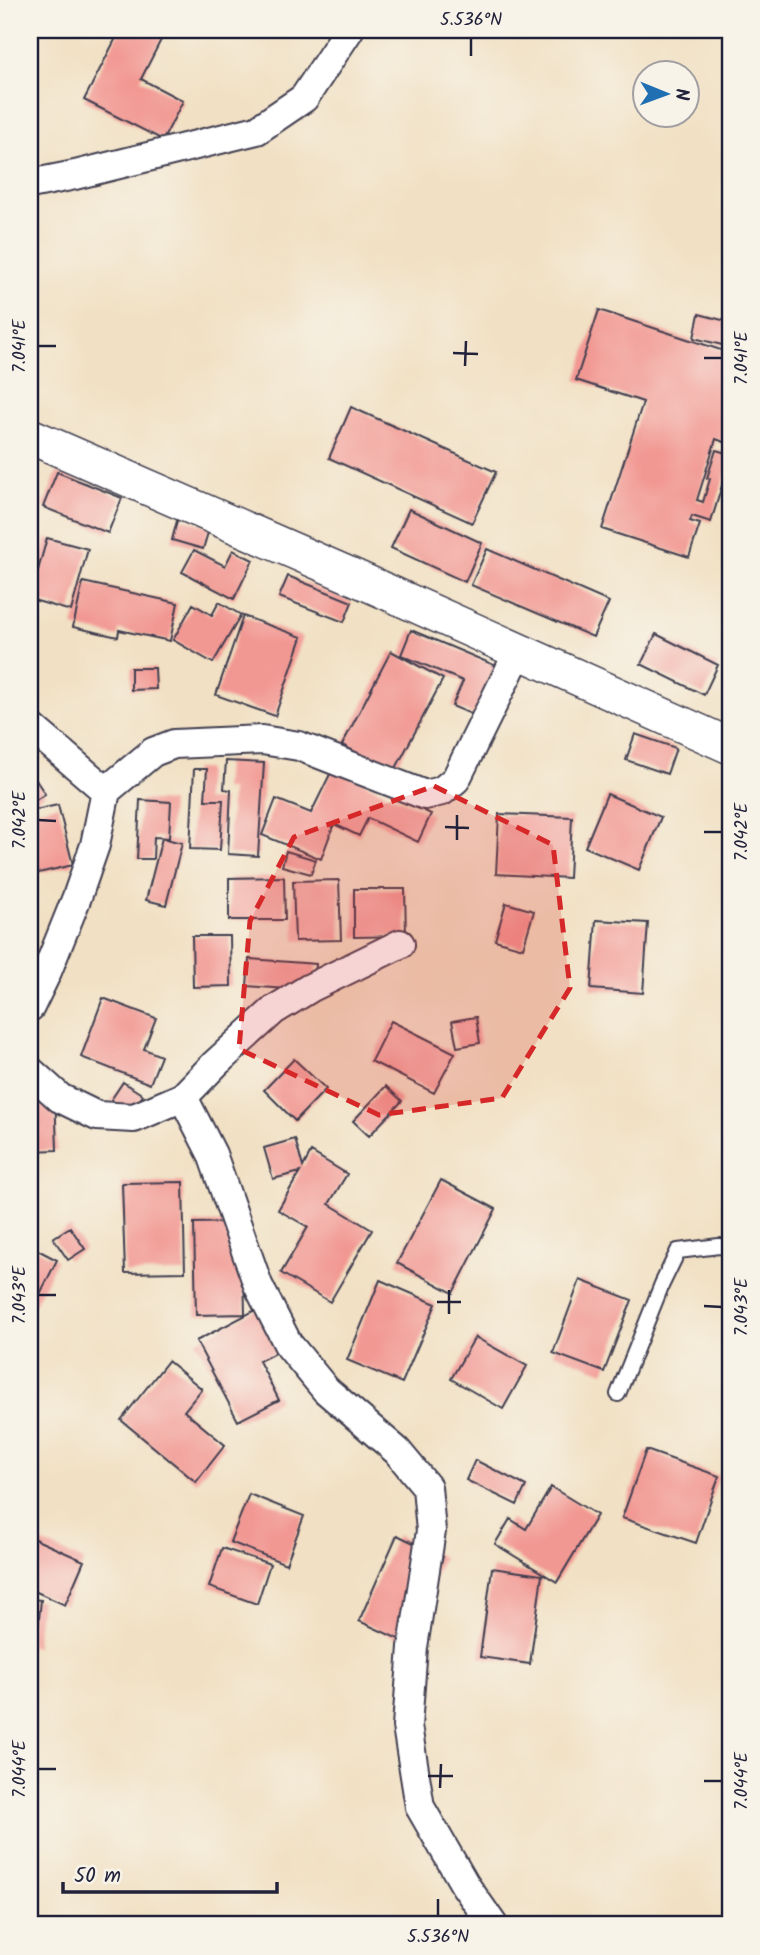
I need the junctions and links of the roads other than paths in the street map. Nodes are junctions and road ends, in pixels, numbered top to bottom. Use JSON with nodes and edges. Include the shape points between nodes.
{"nodes":[{"id":1,"x":349,"y":30,"type":"edge"},
{"id":2,"x":30,"y":184,"type":"edge"},
{"id":3,"x":30,"y":436,"type":"edge"},
{"id":4,"x":519,"y":651,"type":"junction"},
{"id":5,"x":30,"y":726,"type":"edge"},
{"id":6,"x":730,"y":746,"type":"edge"},
{"id":7,"x":106,"y":791,"type":"junction"},
{"id":8,"x":400,"y":944,"type":"dead end"},
{"id":9,"x":30,"y":1007,"type":"edge"},
{"id":10,"x":30,"y":1071,"type":"edge"},
{"id":11,"x":183,"y":1097,"type":"junction"},
{"id":12,"x":730,"y":1247,"type":"edge"},
{"id":13,"x":618,"y":1394,"type":"dead end"},
{"id":14,"x":493,"y":1925,"type":"edge"}],
"edges":[{"from":1,"to":2,"type":"street","via":[[304,98],[257,130]]},
{"from":3,"to":4,"type":"street"},
{"from":4,"to":6,"type":"street"},
{"from":4,"to":7,"type":"street","via":[[456,779],[442,791],[425,795],[299,746],[262,740],[164,746]]},
{"from":5,"to":7,"type":"street"},
{"from":7,"to":9,"type":"street","via":[[95,845],[77,897]]},
{"from":8,"to":11,"type":"street","via":[[274,1010]]},
{"from":10,"to":11,"type":"street","via":[[60,1098],[97,1115],[134,1118]]},
{"from":11,"to":14,"type":"street","via":[[212,1154],[258,1285],[288,1344],[326,1390],[397,1451],[427,1487],[431,1531],[412,1647],[407,1726],[411,1753],[420,1807]]},
{"from":12,"to":13,"type":"lane","via":[[678,1251]]}]}
